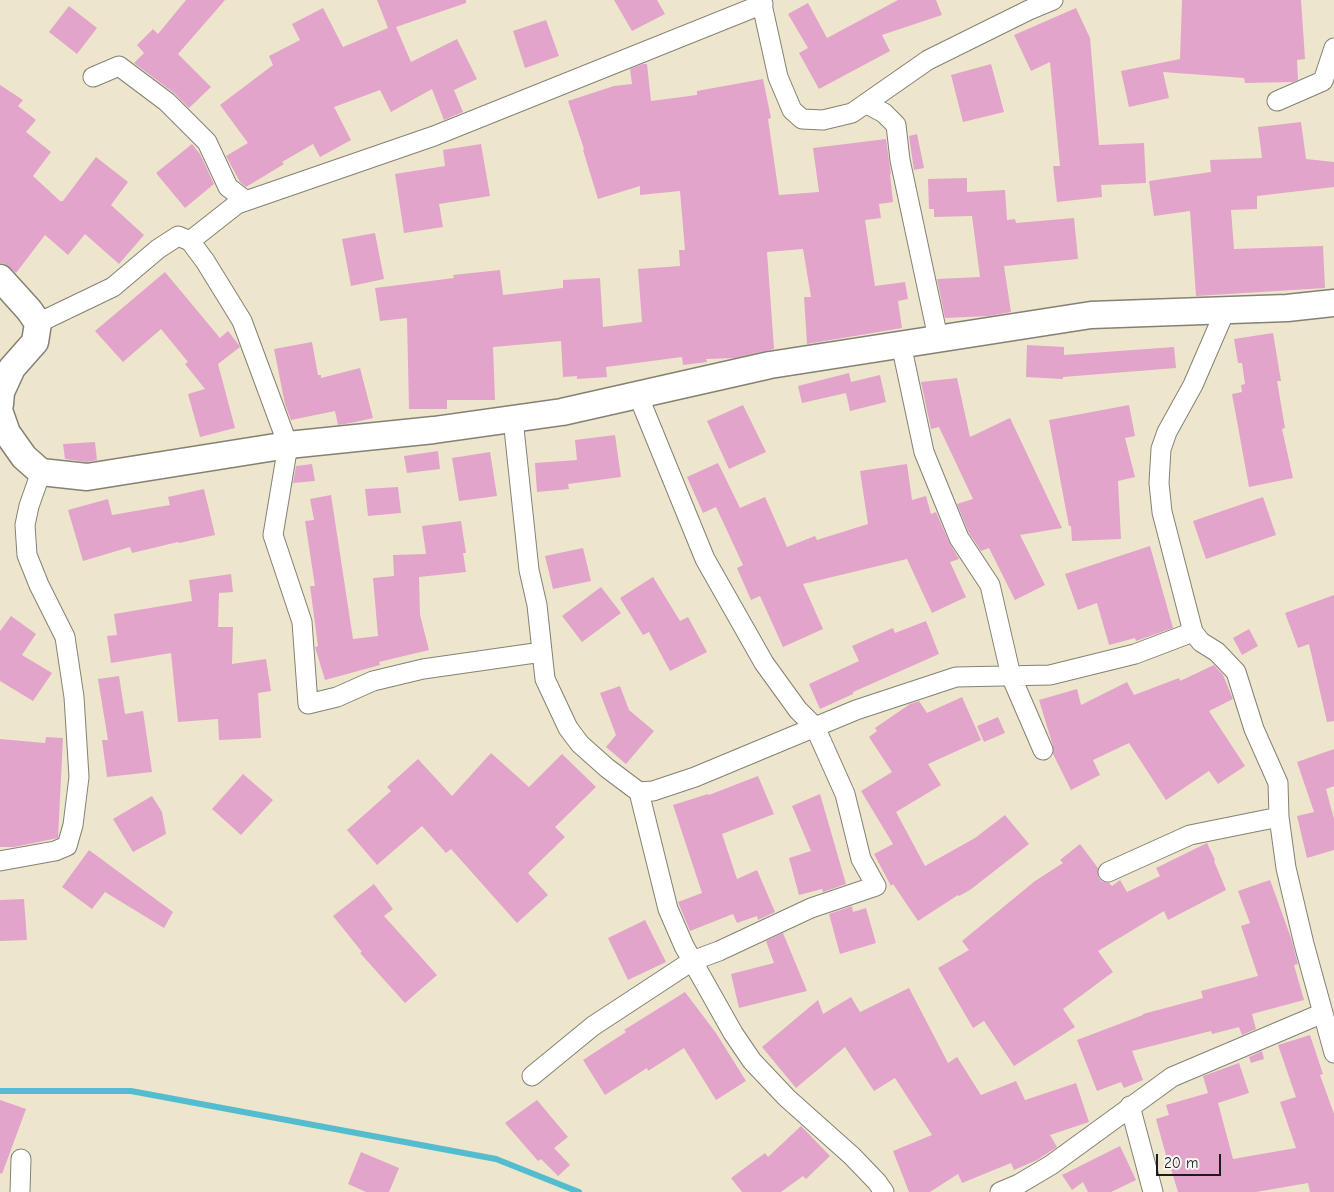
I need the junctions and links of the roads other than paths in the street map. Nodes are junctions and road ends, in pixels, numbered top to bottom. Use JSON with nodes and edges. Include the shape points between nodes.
{"nodes":[{"id":1,"x":1053,"y":0,"type":"edge"},
{"id":2,"x":762,"y":2,"type":"edge"},
{"id":3,"x":1334,"y":48,"type":"edge"},
{"id":4,"x":93,"y":77,"type":"dead end"},
{"id":5,"x":884,"y":91,"type":"junction"},
{"id":6,"x":1277,"y":101,"type":"dead end"},
{"id":7,"x":867,"y":104,"type":"junction"},
{"id":8,"x":884,"y":113,"type":"junction"},
{"id":9,"x":246,"y":201,"type":"junction"},
{"id":10,"x":190,"y":241,"type":"junction"},
{"id":11,"x":0,"y":278,"type":"edge"},
{"id":12,"x":1334,"y":303,"type":"edge"},
{"id":13,"x":1225,"y":311,"type":"junction"},
{"id":14,"x":38,"y":323,"type":"junction"},
{"id":15,"x":938,"y":338,"type":"junction"},
{"id":16,"x":901,"y":344,"type":"junction"},
{"id":17,"x":6,"y":373,"type":"edge"},
{"id":18,"x":638,"y":395,"type":"junction"},
{"id":19,"x":0,"y":412,"type":"edge"},
{"id":20,"x":512,"y":419,"type":"junction"},
{"id":21,"x":288,"y":445,"type":"junction"},
{"id":22,"x":40,"y":472,"type":"junction"},
{"id":23,"x":1193,"y":632,"type":"junction"},
{"id":24,"x":542,"y":652,"type":"junction"},
{"id":25,"x":1011,"y":676,"type":"junction"},
{"id":26,"x":815,"y":727,"type":"junction"},
{"id":27,"x":1044,"y":750,"type":"dead end"},
{"id":28,"x":638,"y":792,"type":"junction"},
{"id":29,"x":1279,"y":817,"type":"junction"},
{"id":30,"x":0,"y":861,"type":"edge"},
{"id":31,"x":1108,"y":872,"type":"dead end"},
{"id":32,"x":692,"y":961,"type":"junction"},
{"id":33,"x":1323,"y":1013,"type":"junction"},
{"id":34,"x":1334,"y":1053,"type":"edge"},
{"id":35,"x":532,"y":1076,"type":"dead end"},
{"id":36,"x":1130,"y":1106,"type":"junction"},
{"id":37,"x":21,"y":1159,"type":"dead end"},
{"id":38,"x":20,"y":1192,"type":"edge"},
{"id":39,"x":884,"y":1192,"type":"edge"},
{"id":40,"x":1000,"y":1192,"type":"edge"},
{"id":41,"x":1153,"y":1192,"type":"edge"}],
"edges":[{"from":1,"to":5,"type":"street","via":[[928,60]]},
{"from":2,"to":7,"type":"street","via":[[778,77],[792,110],[802,119],[823,120],[852,113]]},
{"from":2,"to":9,"type":"street","via":[[434,136]]},
{"from":3,"to":6,"type":"street","via":[[1323,81]]},
{"from":4,"to":9,"type":"street","via":[[119,66],[167,102],[207,142],[228,187]]},
{"from":5,"to":7,"type":"street"},
{"from":5,"to":8,"type":"street"},
{"from":7,"to":8,"type":"street"},
{"from":8,"to":15,"type":"street","via":[[896,125],[900,160]]},
{"from":9,"to":10,"type":"street","via":[[237,204]]},
{"from":10,"to":14,"type":"street","via":[[178,236],[113,287]]},
{"from":10,"to":21,"type":"street","via":[[242,321]]},
{"from":11,"to":14,"type":"street"},
{"from":12,"to":13,"type":"street"},
{"from":13,"to":15,"type":"street","via":[[1091,316]]},
{"from":13,"to":23,"type":"street","via":[[1161,449],[1159,483],[1162,512]]},
{"from":14,"to":17,"type":"street","via":[[34,342]]},
{"from":15,"to":16,"type":"street"},
{"from":16,"to":18,"type":"street","via":[[770,365]]},
{"from":16,"to":25,"type":"street","via":[[924,452],[960,538],[990,585]]},
{"from":17,"to":19,"type":"street"},
{"from":18,"to":20,"type":"street"},
{"from":18,"to":26,"type":"street","via":[[705,559],[764,663],[798,710]]},
{"from":19,"to":22,"type":"street","via":[[7,433]]},
{"from":20,"to":21,"type":"street"},
{"from":20,"to":24,"type":"street"},
{"from":21,"to":22,"type":"street","via":[[87,477]]},
{"from":21,"to":24,"type":"street","via":[[273,534],[302,622],[308,704],[337,697],[373,681],[422,669]]},
{"from":22,"to":30,"type":"street","via":[[25,525],[27,555],[65,638],[74,697],[79,777],[67,846]]},
{"from":23,"to":25,"type":"street","via":[[1135,654],[1059,673]]},
{"from":23,"to":29,"type":"street","via":[[1236,672],[1254,729],[1278,783]]},
{"from":24,"to":28,"type":"street","via":[[545,679],[568,728],[588,752]]},
{"from":25,"to":26,"type":"street","via":[[956,677]]},
{"from":25,"to":27,"type":"street"},
{"from":26,"to":28,"type":"street","via":[[695,777],[653,791]]},
{"from":26,"to":32,"type":"street","via":[[845,794],[861,859],[876,886],[811,908]]},
{"from":28,"to":32,"type":"street","via":[[668,909]]},
{"from":29,"to":31,"type":"street","via":[[1190,835]]},
{"from":29,"to":33,"type":"street","via":[[1286,868]]},
{"from":32,"to":35,"type":"street","via":[[593,1026]]},
{"from":32,"to":39,"type":"street","via":[[752,1061],[787,1098],[852,1156]]},
{"from":33,"to":34,"type":"street"},
{"from":33,"to":36,"type":"street","via":[[1172,1077]]},
{"from":36,"to":40,"type":"street","via":[[1051,1165]]},
{"from":36,"to":41,"type":"street"},
{"from":37,"to":38,"type":"street"}]}
